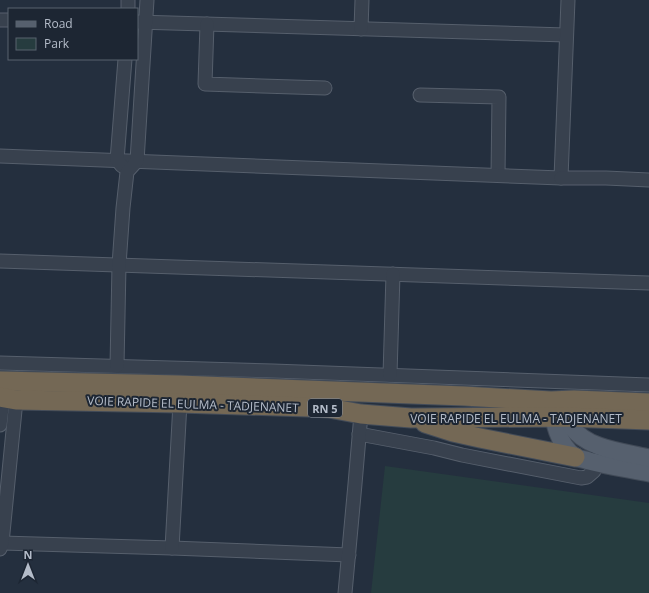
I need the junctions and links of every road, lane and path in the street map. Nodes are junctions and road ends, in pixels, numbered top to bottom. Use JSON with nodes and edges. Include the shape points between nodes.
{"nodes":[{"id":1,"x":147,"y":0,"type":"edge"},
{"id":2,"x":362,"y":0,"type":"edge"},
{"id":3,"x":568,"y":0,"type":"edge"},
{"id":4,"x":142,"y":22,"type":"edge"},
{"id":5,"x":206,"y":24,"type":"junction"},
{"id":6,"x":361,"y":29,"type":"junction"},
{"id":7,"x":566,"y":35,"type":"junction"},
{"id":8,"x":125,"y":60,"type":"edge"},
{"id":9,"x":325,"y":88,"type":"dead end"},
{"id":10,"x":420,"y":95,"type":"dead end"},
{"id":11,"x":0,"y":156,"type":"edge"},
{"id":12,"x":118,"y":160,"type":"junction"},
{"id":13,"x":137,"y":161,"type":"junction"},
{"id":14,"x":127,"y":172,"type":"junction"},
{"id":15,"x":498,"y":175,"type":"junction"},
{"id":16,"x":561,"y":178,"type":"junction"},
{"id":17,"x":649,"y":180,"type":"edge"},
{"id":18,"x":0,"y":261,"type":"edge"},
{"id":19,"x":119,"y":265,"type":"junction"},
{"id":20,"x":393,"y":274,"type":"junction"},
{"id":21,"x":649,"y":283,"type":"edge"},
{"id":22,"x":0,"y":362,"type":"edge"},
{"id":23,"x":117,"y":366,"type":"junction"},
{"id":24,"x":390,"y":375,"type":"junction"},
{"id":25,"x":649,"y":385,"type":"edge"},
{"id":26,"x":7,"y":390,"type":"edge"},
{"id":27,"x":180,"y":403,"type":"junction"},
{"id":28,"x":649,"y":403,"type":"edge"},
{"id":29,"x":558,"y":409,"type":"junction"},
{"id":30,"x":361,"y":414,"type":"junction"},
{"id":31,"x":411,"y":418,"type":"junction"},
{"id":32,"x":649,"y":420,"type":"edge"},
{"id":33,"x":0,"y":425,"type":"edge"},
{"id":34,"x":359,"y":434,"type":"junction"},
{"id":35,"x":597,"y":454,"type":"junction"},
{"id":36,"x":575,"y":457,"type":"junction"},
{"id":37,"x":649,"y":458,"type":"edge"},
{"id":38,"x":649,"y":473,"type":"edge"},
{"id":39,"x":1,"y":546,"type":"edge"},
{"id":40,"x":172,"y":548,"type":"junction"},
{"id":41,"x":349,"y":555,"type":"junction"},
{"id":42,"x":344,"y":593,"type":"edge"}],
"edges":[{"from":1,"to":4,"type":"street"},
{"from":2,"to":6,"type":"street"},
{"from":3,"to":7,"type":"street"},
{"from":4,"to":5,"type":"street"},
{"from":4,"to":13,"type":"street"},
{"from":5,"to":6,"type":"street"},
{"from":5,"to":9,"type":"street","via":[[205,84]]},
{"from":6,"to":7,"type":"street"},
{"from":7,"to":16,"type":"street"},
{"from":8,"to":12,"type":"street"},
{"from":10,"to":15,"type":"street","via":[[499,97]]},
{"from":11,"to":12,"type":"street"},
{"from":12,"to":13,"type":"street"},
{"from":12,"to":14,"type":"street"},
{"from":13,"to":14,"type":"street"},
{"from":13,"to":15,"type":"street"},
{"from":14,"to":19,"type":"street"},
{"from":15,"to":16,"type":"street"},
{"from":16,"to":17,"type":"street"},
{"from":18,"to":19,"type":"street"},
{"from":19,"to":20,"type":"street"},
{"from":19,"to":23,"type":"street"},
{"from":20,"to":21,"type":"street"},
{"from":20,"to":24,"type":"street"},
{"from":22,"to":23,"type":"street"},
{"from":23,"to":24,"type":"street"},
{"from":24,"to":25,"type":"street"},
{"from":26,"to":27,"type":"highway","name":"VOIE RAPIDE EL EULMA - TADJENANET","number":"RN 5"},
{"from":26,"to":29,"type":"highway","name":"VOIE RAPIDE EL EULMA - TADJENANET","number":"RN 5","via":[[179,385],[464,396]]},
{"from":26,"to":33,"type":"street"},
{"from":26,"to":39,"type":"street"},
{"from":27,"to":30,"type":"highway","name":"VOIE RAPIDE EL EULMA - TADJENANET","number":"RN 5","via":[[329,408]]},
{"from":27,"to":40,"type":"street"},
{"from":28,"to":29,"type":"highway","name":"VOIE RAPIDE EL EULMA - TADJENANET","number":"RN 5"},
{"from":29,"to":31,"type":"highway","name":"VOIE RAPIDE EL EULMA - TADJENANET","number":"RN 5"},
{"from":29,"to":32,"type":"highway","name":"VOIE RAPIDE EL EULMA - TADJENANET","number":"RN 5"},
{"from":29,"to":35,"type":"main road"},
{"from":29,"to":36,"type":"main road","via":[[560,437]]},
{"from":30,"to":31,"type":"highway","name":"VOIE RAPIDE EL EULMA - TADJENANET","number":"RN 5"},
{"from":30,"to":34,"type":"street"},
{"from":31,"to":36,"type":"highway","via":[[453,432]]},
{"from":34,"to":35,"type":"street","via":[[581,478],[587,478],[594,471]]},
{"from":34,"to":41,"type":"street"},
{"from":35,"to":36,"type":"main road"},
{"from":35,"to":37,"type":"main road"},
{"from":35,"to":38,"type":"main road"},
{"from":39,"to":40,"type":"street"},
{"from":40,"to":41,"type":"street"},
{"from":41,"to":42,"type":"street"}]}
